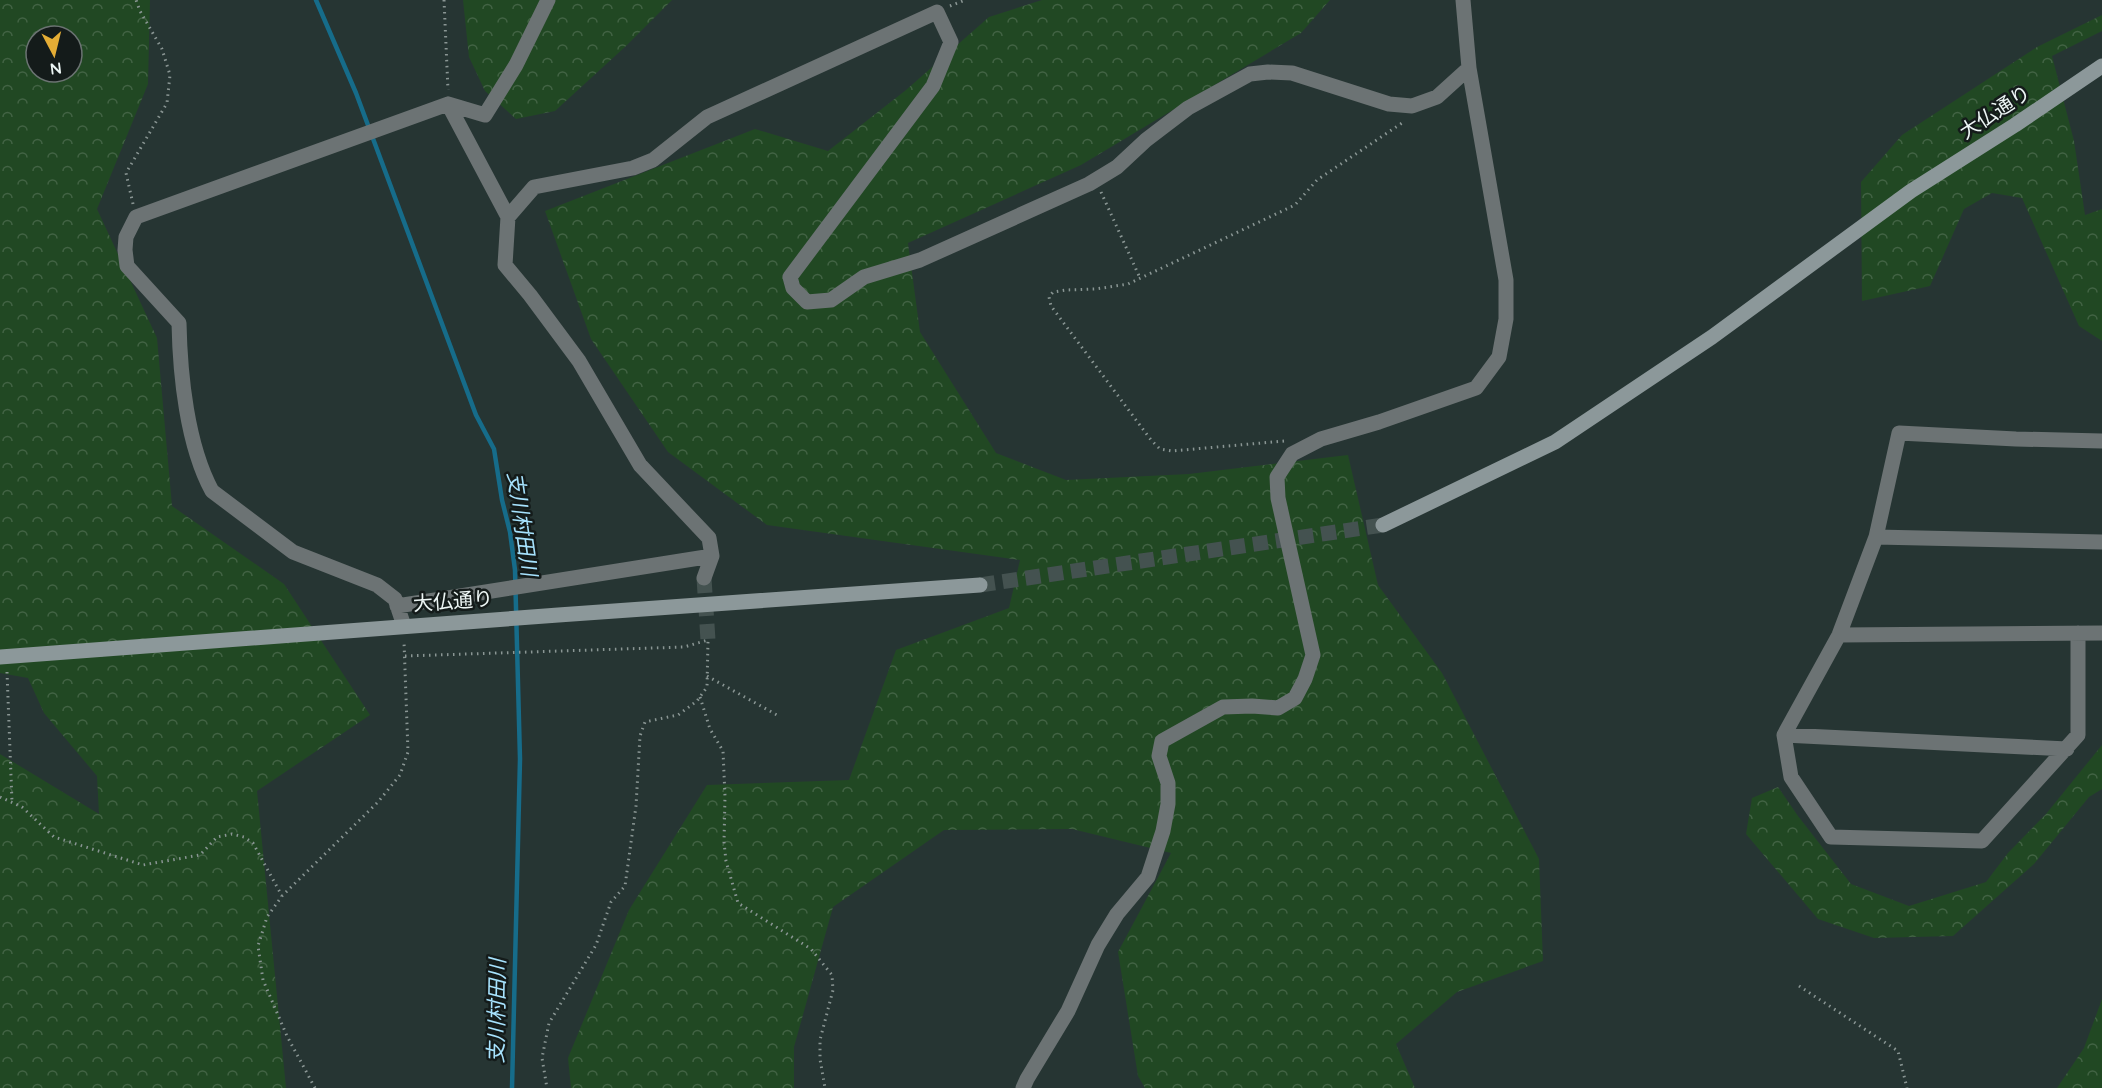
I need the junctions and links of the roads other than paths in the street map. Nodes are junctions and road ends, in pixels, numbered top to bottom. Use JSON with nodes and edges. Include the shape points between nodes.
{"nodes":[{"id":1,"x":548,"y":0,"type":"edge"},
{"id":2,"x":1463,"y":0,"type":"edge"},
{"id":3,"x":2102,"y":66,"type":"edge"},
{"id":4,"x":1469,"y":68,"type":"junction"},
{"id":5,"x":448,"y":104,"type":"junction"},
{"id":6,"x":508,"y":216,"type":"junction"},
{"id":7,"x":2102,"y":441,"type":"edge"},
{"id":8,"x":1383,"y":525,"type":"tunnel mouth"},
{"id":9,"x":1876,"y":537,"type":"junction"},
{"id":10,"x":2102,"y":542,"type":"edge"},
{"id":11,"x":712,"y":556,"type":"junction"},
{"id":12,"x":704,"y":579,"type":"tunnel mouth"},
{"id":13,"x":980,"y":585,"type":"tunnel mouth"},
{"id":14,"x":397,"y":606,"type":"junction"},
{"id":15,"x":404,"y":626,"type":"junction"},
{"id":16,"x":2078,"y":633,"type":"junction"},
{"id":17,"x":2102,"y":633,"type":"edge"},
{"id":18,"x":1839,"y":635,"type":"junction"},
{"id":19,"x":3,"y":657,"type":"edge"},
{"id":20,"x":1784,"y":735,"type":"junction"},
{"id":21,"x":2067,"y":748,"type":"junction"},
{"id":22,"x":1023,"y":1088,"type":"edge"}],
"edges":[{"from":1,"to":5,"type":"street","via":[[516,65],[485,114]]},
{"from":2,"to":4,"type":"street"},
{"from":3,"to":8,"type":"street","name":"大仏通り","via":[[1911,191],[1712,336],[1556,442]]},
{"from":4,"to":6,"type":"street","via":[[1437,97],[1412,106],[1389,104],[1292,73],[1250,74],[1188,108],[1096,180],[920,260],[864,277],[831,300],[807,302],[793,288],[790,277],[933,86],[951,42],[937,12],[707,117],[653,160],[633,168],[534,187]]},
{"from":4,"to":22,"type":"street","via":[[1506,280],[1506,319],[1499,357],[1476,388],[1322,439],[1292,454],[1277,477],[1278,498],[1313,655],[1305,678],[1295,698],[1278,708],[1223,707],[1162,741],[1159,756],[1168,783],[1168,804],[1148,877],[1117,914],[1098,945],[1068,1011]]},
{"from":5,"to":6,"type":"street"},
{"from":5,"to":14,"type":"street","via":[[136,217],[124,250],[126,266],[179,323],[180,366],[194,443],[212,491],[292,552],[376,585],[395,599]]},
{"from":6,"to":11,"type":"street","via":[[505,265],[579,361],[640,465],[709,538]]},
{"from":7,"to":9,"type":"street","via":[[1899,433]]},
{"from":9,"to":10,"type":"street"},
{"from":9,"to":18,"type":"street"},
{"from":11,"to":12,"type":"street"},
{"from":11,"to":14,"type":"street"},
{"from":13,"to":15,"type":"street","name":"大仏通り"},
{"from":14,"to":15,"type":"street"},
{"from":15,"to":19,"type":"street","name":"大仏通り"},
{"from":16,"to":17,"type":"street"},
{"from":16,"to":18,"type":"street"},
{"from":16,"to":21,"type":"street","via":[[2078,735]]},
{"from":18,"to":20,"type":"street"},
{"from":20,"to":21,"type":"street"},
{"from":20,"to":21,"type":"street","via":[[1791,777],[1831,837],[1982,841]]}]}
